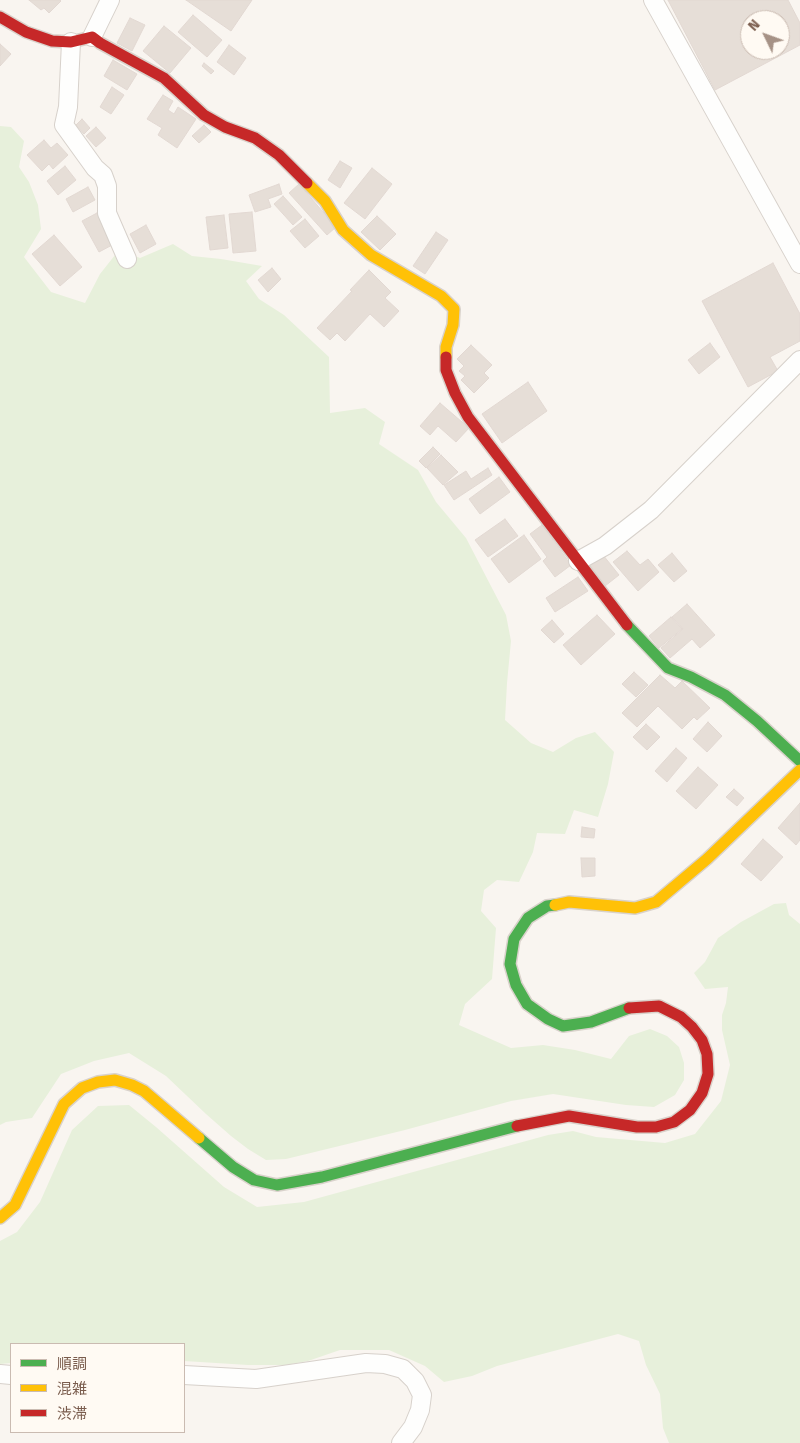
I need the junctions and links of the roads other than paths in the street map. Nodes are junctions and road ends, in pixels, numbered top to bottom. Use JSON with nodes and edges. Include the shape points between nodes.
{"nodes":[{"id":1,"x":110,"y":0,"type":"edge"},
{"id":2,"x":653,"y":0,"type":"edge"},
{"id":3,"x":0,"y":17,"type":"edge"},
{"id":4,"x":92,"y":37,"type":"junction"},
{"id":5,"x":72,"y":42,"type":"junction"},
{"id":6,"x":127,"y":259,"type":"dead end"},
{"id":7,"x":800,"y":264,"type":"edge"},
{"id":8,"x":800,"y":360,"type":"edge"},
{"id":9,"x":578,"y":560,"type":"junction"},
{"id":10,"x":800,"y":760,"type":"edge"},
{"id":11,"x":800,"y":770,"type":"edge"},
{"id":12,"x":0,"y":1218,"type":"edge"},
{"id":13,"x":185,"y":1375,"type":"edge"},
{"id":14,"x":402,"y":1443,"type":"edge"}],
"edges":[{"from":1,"to":4,"type":"street"},
{"from":2,"to":7,"type":"street"},
{"from":3,"to":5,"type":"street","via":[[26,32],[52,41]]},
{"from":4,"to":5,"type":"street"},
{"from":4,"to":9,"type":"street","via":[[164,78],[204,116],[255,138],[279,155],[325,201],[343,230],[371,255],[441,296],[454,310],[446,347],[446,370],[455,393],[468,417]]},
{"from":5,"to":6,"type":"street","via":[[64,125],[103,175],[107,186],[107,213]]},
{"from":8,"to":9,"type":"street","via":[[651,510],[605,546]]},
{"from":9,"to":10,"type":"street","via":[[630,629],[668,668],[725,695]]},
{"from":11,"to":12,"type":"street","via":[[707,860],[656,902],[635,908],[568,902],[546,906],[528,918],[514,939],[510,964],[516,986],[527,1004],[548,1019],[563,1026],[591,1022],[629,1008],[659,1006],[682,1017],[692,1028],[702,1040],[707,1054],[708,1074],[702,1093],[690,1110],[674,1122],[656,1127],[637,1127],[569,1116],[515,1126],[322,1177],[277,1185],[254,1180],[233,1168],[144,1091],[115,1080],[98,1082],[82,1088],[64,1104],[15,1205]]},
{"from":13,"to":14,"type":"street","via":[[256,1379],[366,1363],[403,1369],[415,1381],[422,1395],[413,1427]]}]}
